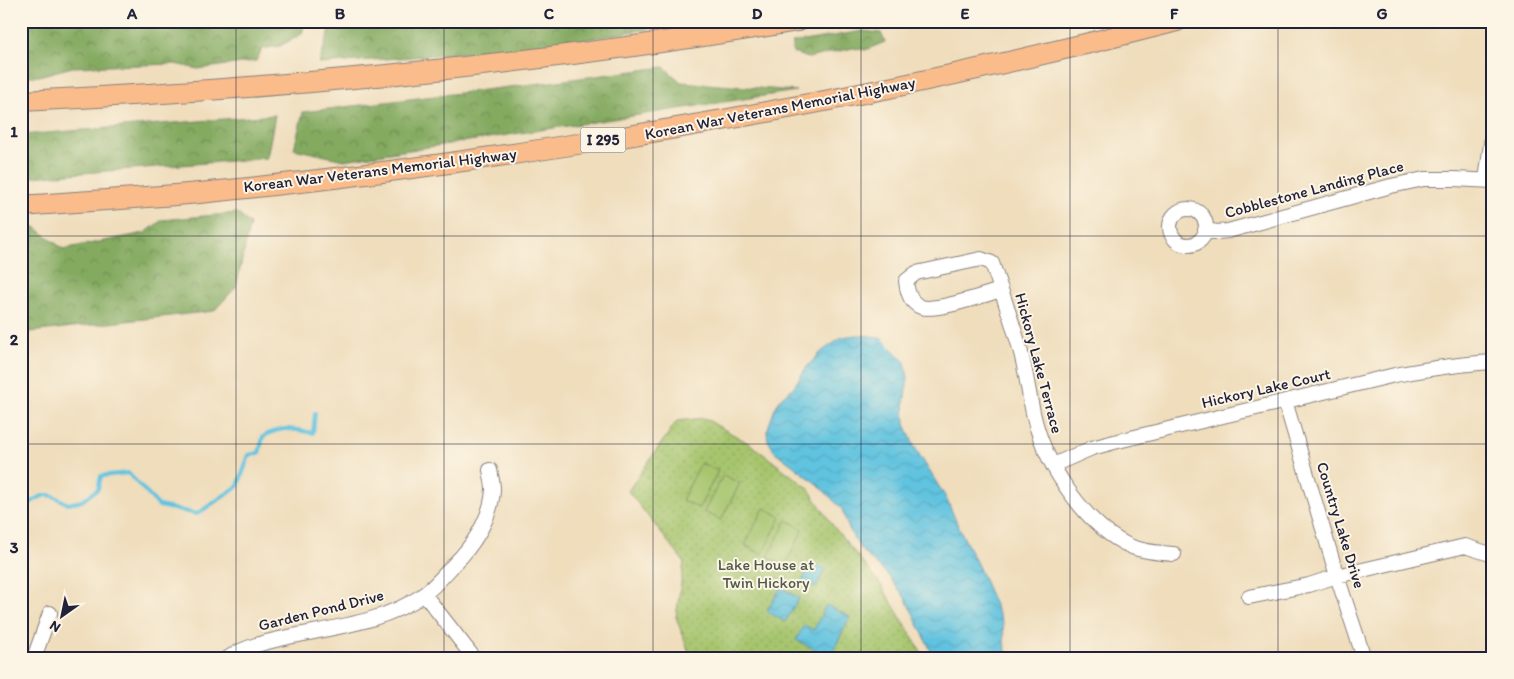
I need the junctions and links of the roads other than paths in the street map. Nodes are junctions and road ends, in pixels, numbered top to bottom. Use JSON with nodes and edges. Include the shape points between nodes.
{"nodes":[{"id":1,"x":798,"y":21,"type":"edge"},
{"id":2,"x":1177,"y":21,"type":"edge"},
{"id":3,"x":21,"y":101,"type":"edge"},
{"id":4,"x":1493,"y":129,"type":"edge"},
{"id":5,"x":1489,"y":180,"type":"edge"},
{"id":6,"x":21,"y":206,"type":"edge"},
{"id":7,"x":1205,"y":230,"type":"dead end"},
{"id":8,"x":1001,"y":290,"type":"junction"},
{"id":9,"x":1493,"y":362,"type":"edge"},
{"id":10,"x":1285,"y":401,"type":"junction"},
{"id":11,"x":1053,"y":465,"type":"junction"},
{"id":12,"x":490,"y":470,"type":"dead end"},
{"id":13,"x":1174,"y":554,"type":"dead end"},
{"id":14,"x":1493,"y":555,"type":"edge"},
{"id":15,"x":1338,"y":576,"type":"junction"},
{"id":16,"x":424,"y":594,"type":"junction"},
{"id":17,"x":1249,"y":597,"type":"dead end"},
{"id":18,"x":50,"y":613,"type":"dead end"},
{"id":19,"x":34,"y":658,"type":"edge"},
{"id":20,"x":228,"y":658,"type":"edge"},
{"id":21,"x":474,"y":658,"type":"edge"},
{"id":22,"x":1364,"y":658,"type":"edge"}],
"edges":[{"from":1,"to":3,"type":"highway","via":[[710,36],[417,73],[261,87]]},
{"from":2,"to":6,"type":"highway","name":"Korean War Veterans Memorial Highway","number":"I 295","via":[[992,67],[812,104],[647,133],[374,173],[208,192]]},
{"from":4,"to":5,"type":"street"},
{"from":5,"to":7,"type":"street","name":"Cobblestone Landing Place","via":[[1416,181],[1228,231]]},
{"from":8,"to":8,"type":"street","name":"Hickory Lake Terrace","via":[[934,308],[919,307],[908,296],[906,281],[916,273],[980,259],[992,263]]},
{"from":8,"to":11,"type":"street","name":"Hickory Lake Terrace","via":[[1022,356],[1035,422]]},
{"from":9,"to":10,"type":"street","name":"Hickory Lake Court","via":[[1428,368]]},
{"from":10,"to":11,"type":"street","name":"Hickory Lake Court","via":[[1092,448]]},
{"from":10,"to":15,"type":"street","name":"Country Lake Drive"},
{"from":11,"to":13,"type":"street","name":"Hickory Lake Terrace","via":[[1081,506],[1116,538],[1147,551]]},
{"from":12,"to":16,"type":"street","name":"Garden Pond Drive","via":[[491,503],[476,536]]},
{"from":14,"to":15,"type":"street","via":[[1465,546]]},
{"from":15,"to":17,"type":"street"},
{"from":15,"to":22,"type":"street","name":"Country Lake Drive"},
{"from":16,"to":20,"type":"street","name":"Garden Pond Drive","via":[[401,608],[360,622],[257,644]]},
{"from":16,"to":21,"type":"street"},
{"from":18,"to":19,"type":"street"}]}
